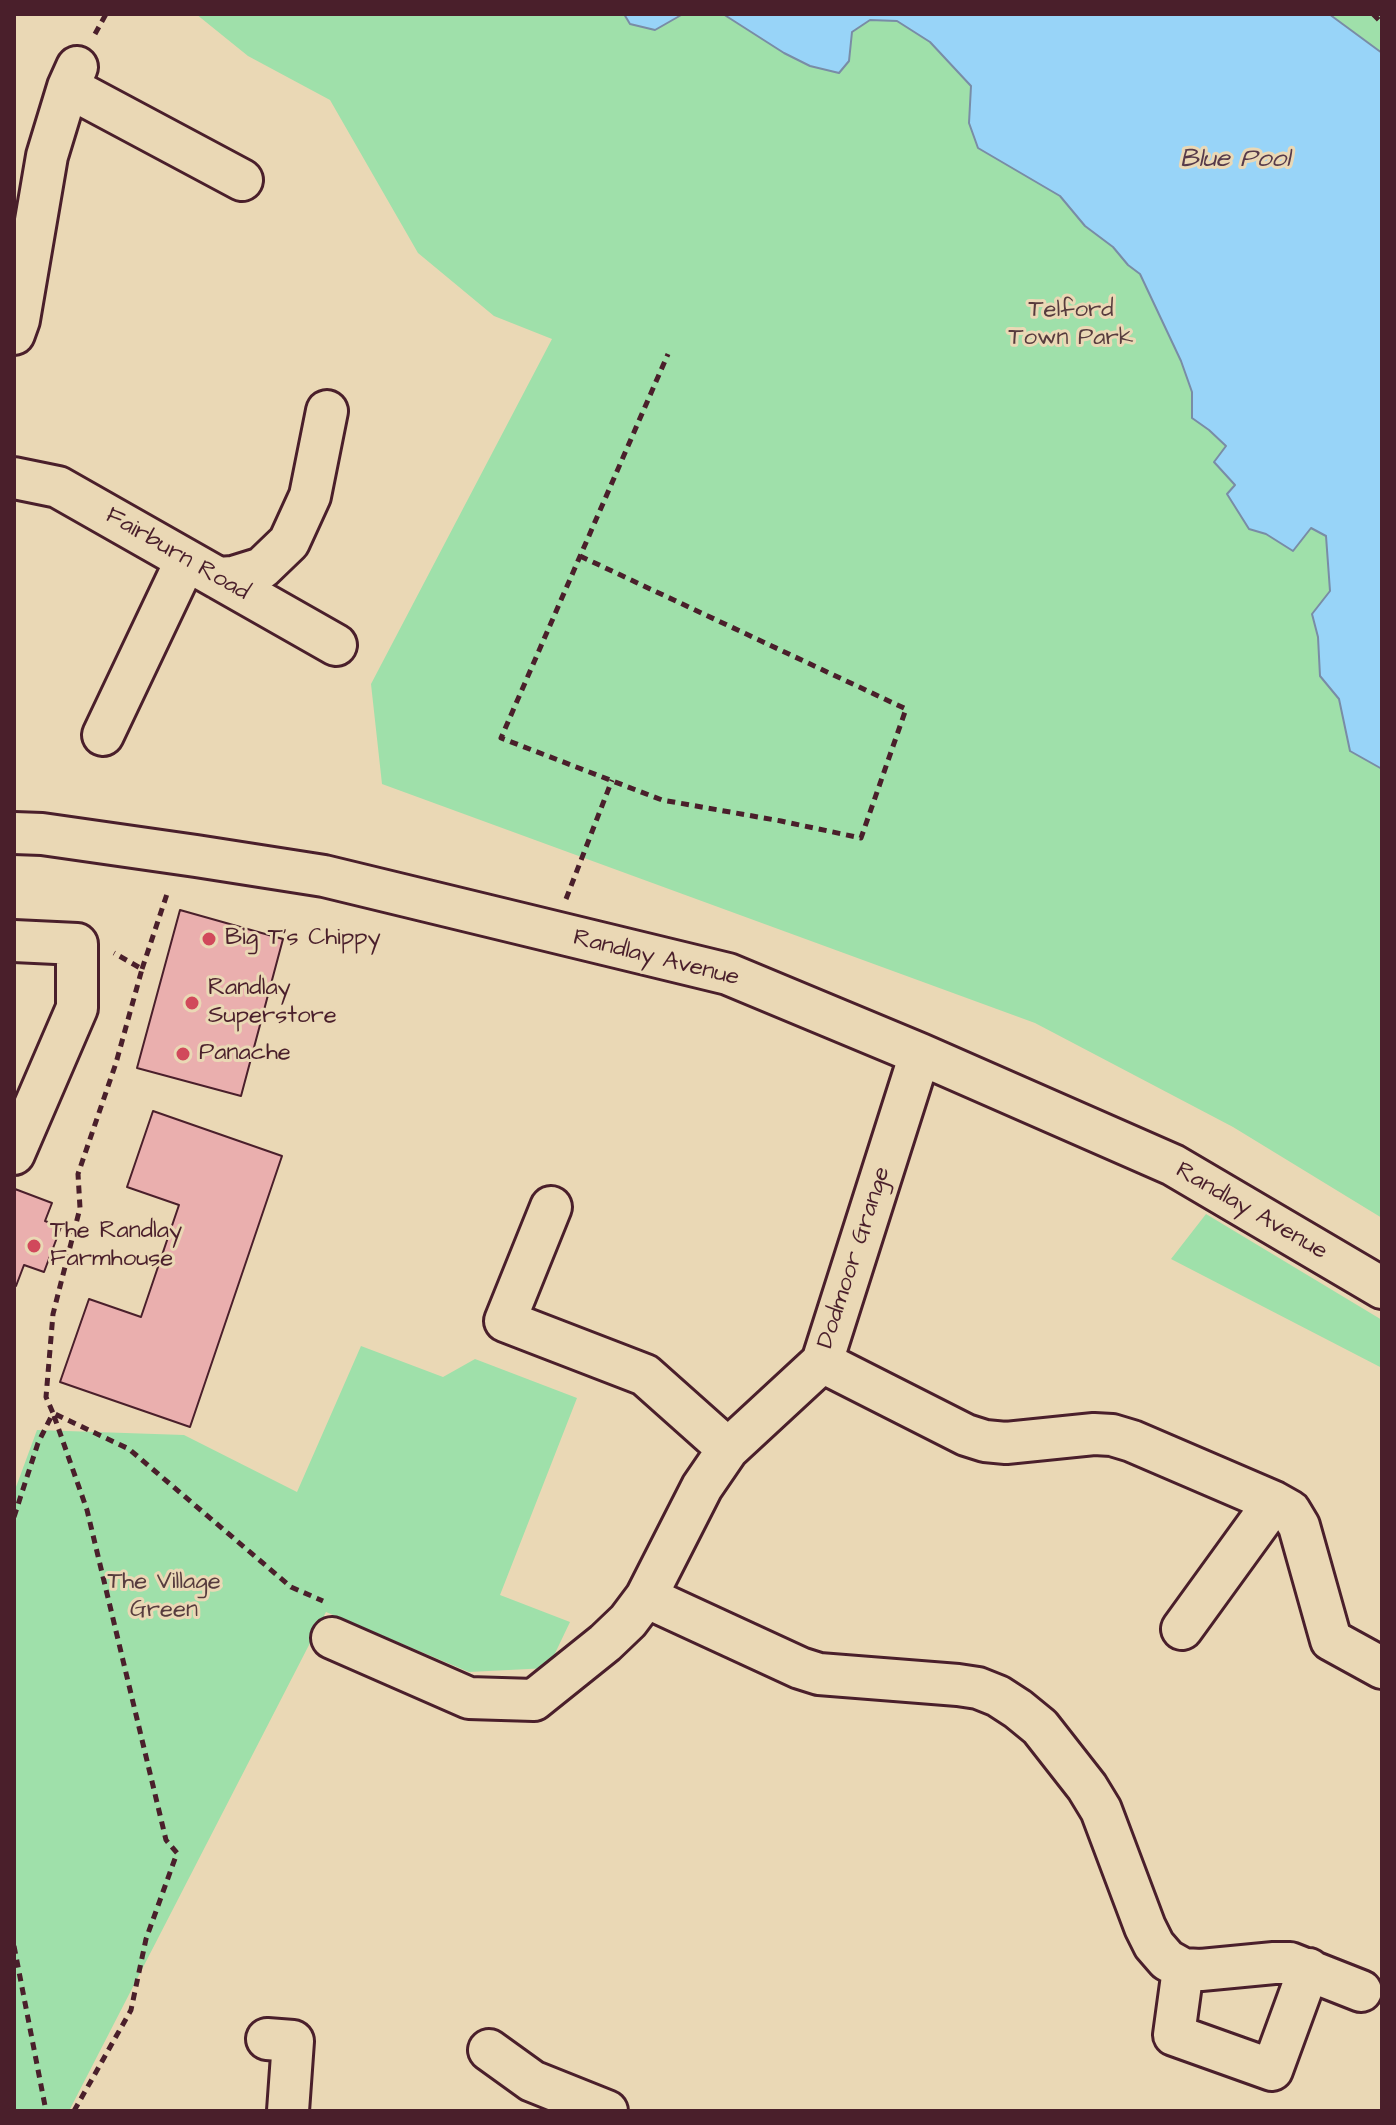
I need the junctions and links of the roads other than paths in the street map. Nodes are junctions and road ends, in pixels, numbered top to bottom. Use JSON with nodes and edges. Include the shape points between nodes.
{"nodes":[{"id":1,"x":242,"y":180,"type":"dead end"},
{"id":2,"x":14,"y":334,"type":"edge"},
{"id":3,"x":327,"y":411,"type":"dead end"},
{"id":4,"x":14,"y":478,"type":"edge"},
{"id":5,"x":202,"y":569,"type":"junction"},
{"id":6,"x":336,"y":645,"type":"dead end"},
{"id":7,"x":103,"y":735,"type":"dead end"},
{"id":8,"x":14,"y":833,"type":"edge"},
{"id":9,"x":14,"y":941,"type":"edge"},
{"id":10,"x":920,"y":1054,"type":"junction"},
{"id":11,"x":14,"y":1154,"type":"edge"},
{"id":12,"x":551,"y":1207,"type":"dead end"},
{"id":13,"x":1382,"y":1288,"type":"edge"},
{"id":14,"x":822,"y":1362,"type":"junction"},
{"id":15,"x":728,"y":1449,"type":"junction"},
{"id":16,"x":1274,"y":1502,"type":"junction"},
{"id":17,"x":646,"y":1597,"type":"junction"},
{"id":18,"x":1182,"y":1629,"type":"dead end"},
{"id":19,"x":332,"y":1638,"type":"road end"},
{"id":20,"x":1382,"y":1668,"type":"edge"},
{"id":21,"x":1183,"y":1969,"type":"junction"},
{"id":22,"x":1309,"y":1969,"type":"junction"},
{"id":23,"x":1361,"y":1991,"type":"dead end"},
{"id":24,"x":267,"y":2039,"type":"dead end"},
{"id":25,"x":489,"y":2050,"type":"dead end"},
{"id":26,"x":288,"y":2111,"type":"edge"},
{"id":27,"x":607,"y":2111,"type":"edge"}],
"edges":[{"from":1,"to":2,"type":"street","via":[[72,77],[47,156]]},
{"from":3,"to":5,"type":"street","via":[[310,496],[289,542],[262,568],[233,577]]},
{"from":4,"to":5,"type":"street","name":"Fairburn Road","via":[[58,487]]},
{"from":5,"to":6,"type":"street","name":"Fairburn Road"},
{"from":5,"to":7,"type":"street"},
{"from":8,"to":10,"type":"street","name":"Randlay Avenue","via":[[324,876],[728,974]]},
{"from":9,"to":11,"type":"street","via":[[77,944],[77,1008]]},
{"from":10,"to":13,"type":"street","name":"Randlay Avenue","via":[[1173,1165]]},
{"from":10,"to":14,"type":"street","name":"Dodmoor Grange"},
{"from":12,"to":15,"type":"street","via":[[505,1321],[645,1375]]},
{"from":14,"to":15,"type":"street","name":"Dodmoor Grange"},
{"from":14,"to":16,"type":"street","via":[[985,1441],[1112,1435]]},
{"from":15,"to":17,"type":"street","name":"Dodmoor Grange","via":[[702,1487]]},
{"from":16,"to":18,"type":"street"},
{"from":16,"to":20,"type":"street","via":[[1290,1511],[1299,1526],[1331,1640]]},
{"from":17,"to":19,"type":"street","name":"Dodmoor Grange","via":[[605,1643],[534,1700],[469,1698]]},
{"from":17,"to":21,"type":"street","via":[[819,1674],[978,1688],[1018,1709],[1040,1727],[1087,1787],[1154,1945]]},
{"from":21,"to":22,"type":"street","via":[[1290,1963]]},
{"from":21,"to":22,"type":"street","via":[[1174,2035],[1272,2070]]},
{"from":22,"to":23,"type":"street"},
{"from":24,"to":26,"type":"street","via":[[293,2041]]},
{"from":25,"to":27,"type":"street","via":[[532,2081]]}]}
